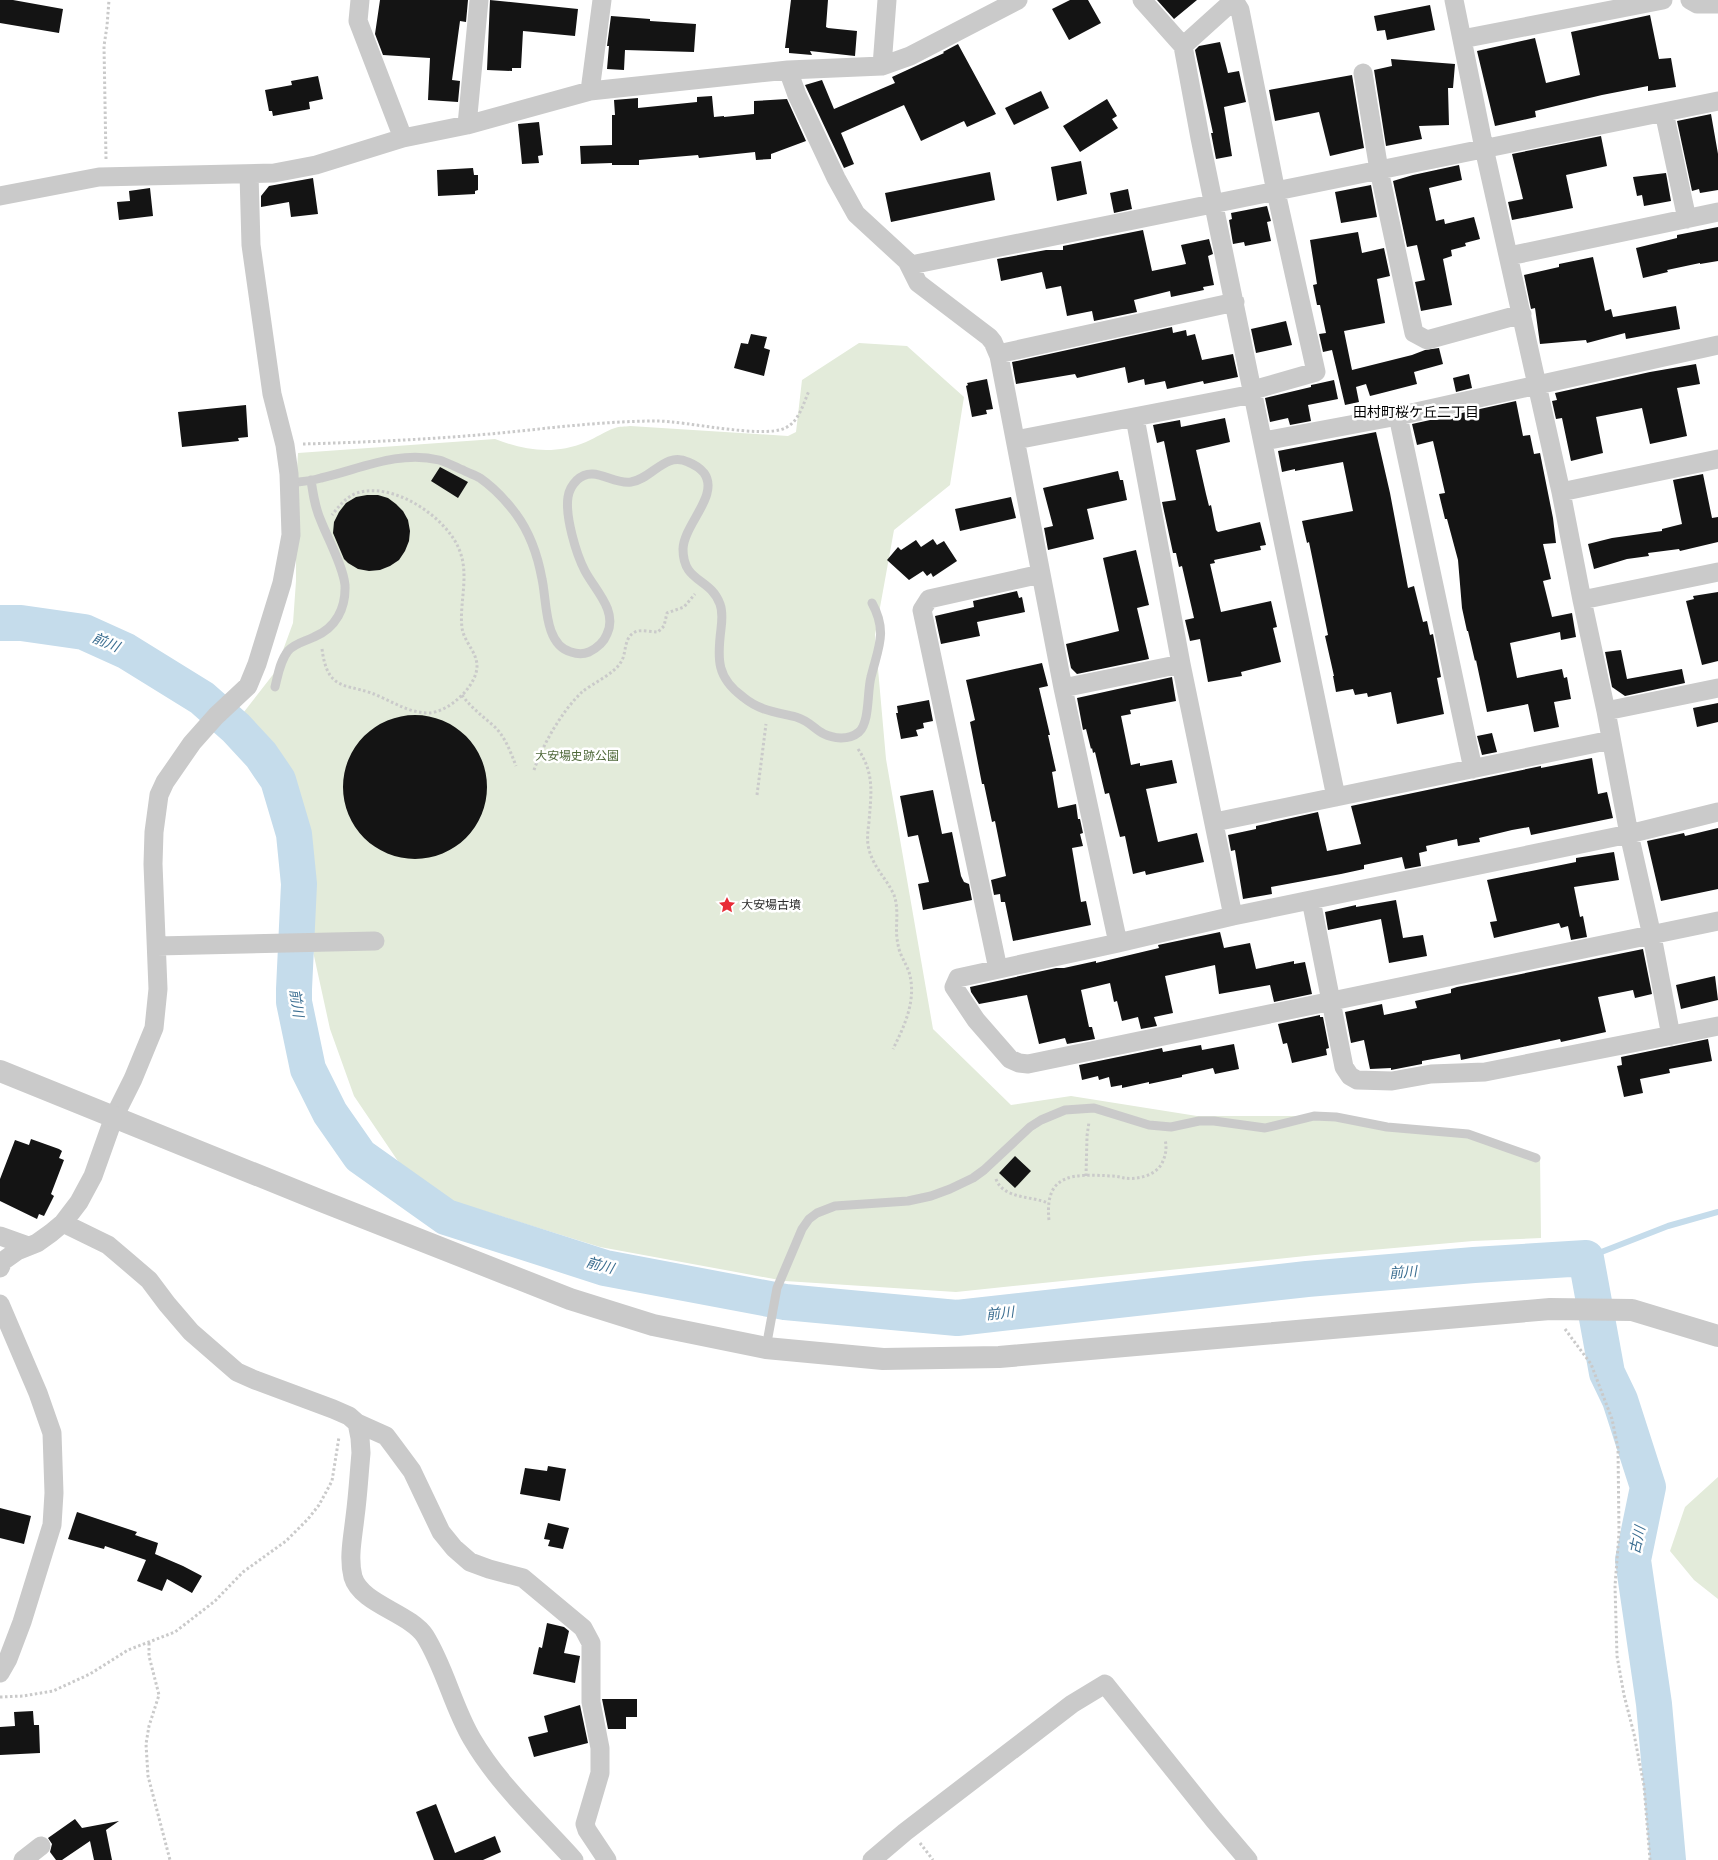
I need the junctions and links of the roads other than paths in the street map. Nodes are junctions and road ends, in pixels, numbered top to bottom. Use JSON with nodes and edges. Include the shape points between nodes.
{"nodes":[{"id":1,"x":360,"y":0,"type":"edge"},
{"id":2,"x":479,"y":0,"type":"edge"},
{"id":3,"x":602,"y":0,"type":"edge"},
{"id":4,"x":886,"y":0,"type":"edge"},
{"id":5,"x":1142,"y":0,"type":"edge"},
{"id":6,"x":1234,"y":0,"type":"edge"},
{"id":7,"x":1454,"y":0,"type":"edge"},
{"id":8,"x":1663,"y":0,"type":"edge"},
{"id":9,"x":1690,"y":0,"type":"edge"},
{"id":10,"x":1012,"y":2,"type":"edge"},
{"id":11,"x":1718,"y":4,"type":"edge"},
{"id":12,"x":1462,"y":39,"type":"junction"},
{"id":13,"x":1183,"y":46,"type":"junction"},
{"id":14,"x":882,"y":66,"type":"junction"},
{"id":15,"x":788,"y":70,"type":"junction"},
{"id":16,"x":1362,"y":72,"type":"dead end"},
{"id":17,"x":590,"y":92,"type":"junction"},
{"id":18,"x":1718,"y":101,"type":"edge"},
{"id":19,"x":1664,"y":112,"type":"junction"},
{"id":20,"x":467,"y":125,"type":"junction"},
{"id":21,"x":403,"y":138,"type":"junction"},
{"id":22,"x":1484,"y":148,"type":"junction"},
{"id":23,"x":1379,"y":170,"type":"junction"},
{"id":24,"x":249,"y":174,"type":"junction"},
{"id":25,"x":1276,"y":192,"type":"junction"},
{"id":26,"x":0,"y":196,"type":"edge"},
{"id":27,"x":1214,"y":205,"type":"junction"},
{"id":28,"x":1718,"y":212,"type":"edge"},
{"id":29,"x":1687,"y":219,"type":"junction"},
{"id":30,"x":1509,"y":256,"type":"junction"},
{"id":31,"x":911,"y":266,"type":"junction"},
{"id":32,"x":1235,"y":302,"type":"junction"},
{"id":33,"x":1522,"y":314,"type":"junction"},
{"id":34,"x":1718,"y":345,"type":"edge"},
{"id":35,"x":998,"y":354,"type":"junction"},
{"id":36,"x":1537,"y":385,"type":"junction"},
{"id":37,"x":1253,"y":392,"type":"junction"},
{"id":38,"x":1398,"y":416,"type":"junction"},
{"id":39,"x":1135,"y":418,"type":"junction"},
{"id":40,"x":1016,"y":440,"type":"junction"},
{"id":41,"x":1264,"y":441,"type":"junction"},
{"id":42,"x":1718,"y":459,"type":"edge"},
{"id":43,"x":311,"y":480,"type":"junction"},
{"id":44,"x":289,"y":483,"type":"junction"},
{"id":45,"x":1561,"y":492,"type":"junction"},
{"id":46,"x":1718,"y":572,"type":"edge"},
{"id":47,"x":1041,"y":574,"type":"junction"},
{"id":48,"x":1582,"y":600,"type":"junction"},
{"id":49,"x":872,"y":604,"type":"dead end"},
{"id":50,"x":1181,"y":664,"type":"junction"},
{"id":51,"x":275,"y":687,"type":"dead end"},
{"id":52,"x":1063,"y":688,"type":"junction"},
{"id":53,"x":1718,"y":688,"type":"edge"},
{"id":54,"x":1606,"y":711,"type":"junction"},
{"id":55,"x":1611,"y":740,"type":"junction"},
{"id":56,"x":1473,"y":770,"type":"junction"},
{"id":57,"x":1336,"y":797,"type":"junction"},
{"id":58,"x":1718,"y":812,"type":"edge"},
{"id":59,"x":1215,"y":822,"type":"junction"},
{"id":60,"x":1629,"y":834,"type":"junction"},
{"id":61,"x":1311,"y":900,"type":"junction"},
{"id":62,"x":1234,"y":916,"type":"junction"},
{"id":63,"x":1718,"y":921,"type":"edge"},
{"id":64,"x":1652,"y":936,"type":"junction"},
{"id":65,"x":375,"y":941,"type":"dead end"},
{"id":66,"x":1118,"y":943,"type":"junction"},
{"id":67,"x":157,"y":946,"type":"junction"},
{"id":68,"x":998,"y":969,"type":"junction"},
{"id":69,"x":1331,"y":1001,"type":"junction"},
{"id":70,"x":1718,"y":1026,"type":"edge"},
{"id":71,"x":1671,"y":1036,"type":"junction"},
{"id":72,"x":0,"y":1071,"type":"edge"},
{"id":73,"x":114,"y":1117,"type":"junction"},
{"id":74,"x":1536,"y":1158,"type":"dead end"},
{"id":75,"x":63,"y":1223,"type":"junction"},
{"id":76,"x":0,"y":1236,"type":"edge"},
{"id":77,"x":28,"y":1246,"type":"junction"},
{"id":78,"x":0,"y":1268,"type":"edge"},
{"id":79,"x":0,"y":1304,"type":"edge"},
{"id":80,"x":1718,"y":1336,"type":"edge"},
{"id":81,"x":766,"y":1348,"type":"junction"},
{"id":82,"x":349,"y":1418,"type":"junction"},
{"id":83,"x":0,"y":1673,"type":"edge"},
{"id":84,"x":41,"y":1846,"type":"dead end"},
{"id":85,"x":22,"y":1860,"type":"edge"},
{"id":86,"x":574,"y":1860,"type":"edge"},
{"id":87,"x":607,"y":1860,"type":"edge"},
{"id":88,"x":872,"y":1860,"type":"edge"},
{"id":89,"x":1248,"y":1860,"type":"edge"}],
"edges":[{"from":1,"to":21,"type":"street","via":[[358,21]]},
{"from":2,"to":20,"type":"street"},
{"from":3,"to":17,"type":"street"},
{"from":4,"to":14,"type":"street"},
{"from":5,"to":13,"type":"street"},
{"from":6,"to":13,"type":"street"},
{"from":6,"to":25,"type":"street","via":[[1240,10]]},
{"from":7,"to":12,"type":"street"},
{"from":8,"to":12,"type":"street"},
{"from":9,"to":11,"type":"street","via":[[1697,4]]},
{"from":10,"to":14,"type":"street","via":[[910,56]]},
{"from":12,"to":22,"type":"street"},
{"from":13,"to":27,"type":"street"},
{"from":14,"to":15,"type":"street"},
{"from":15,"to":17,"type":"street"},
{"from":15,"to":31,"type":"street","via":[[828,161],[856,214]]},
{"from":16,"to":23,"type":"street"},
{"from":17,"to":20,"type":"street"},
{"from":18,"to":19,"type":"street"},
{"from":19,"to":22,"type":"street"},
{"from":19,"to":29,"type":"street"},
{"from":20,"to":21,"type":"street"},
{"from":21,"to":24,"type":"street","via":[[316,165]]},
{"from":22,"to":23,"type":"street"},
{"from":22,"to":30,"type":"street"},
{"from":23,"to":25,"type":"street"},
{"from":23,"to":33,"type":"street","via":[[1414,332],[1427,340]]},
{"from":24,"to":26,"type":"street","via":[[106,177]]},
{"from":24,"to":44,"type":"street","via":[[252,253],[272,394],[285,445]]},
{"from":25,"to":27,"type":"street"},
{"from":25,"to":37,"type":"street","via":[[1316,372]]},
{"from":27,"to":31,"type":"street"},
{"from":27,"to":32,"type":"street"},
{"from":28,"to":29,"type":"street"},
{"from":29,"to":30,"type":"street"},
{"from":30,"to":33,"type":"street"},
{"from":31,"to":35,"type":"street","via":[[918,283],[989,337]]},
{"from":32,"to":35,"type":"street"},
{"from":32,"to":37,"type":"street"},
{"from":33,"to":36,"type":"street"},
{"from":34,"to":36,"type":"street"},
{"from":35,"to":40,"type":"street"},
{"from":36,"to":38,"type":"street"},
{"from":36,"to":45,"type":"street"},
{"from":37,"to":39,"type":"street"},
{"from":37,"to":41,"type":"street"},
{"from":38,"to":41,"type":"street"},
{"from":38,"to":56,"type":"street"},
{"from":39,"to":40,"type":"street"},
{"from":39,"to":50,"type":"street"},
{"from":40,"to":47,"type":"street"},
{"from":41,"to":57,"type":"street"},
{"from":42,"to":45,"type":"street"},
{"from":43,"to":44,"type":"lane"},
{"from":43,"to":49,"type":"lane","via":[[402,457],[443,461],[481,479],[524,526],[538,563],[554,637],[559,646],[578,654],[587,653],[604,640],[610,629],[610,619],[579,556],[570,522],[568,493],[582,476],[603,475],[628,483],[642,479],[674,459],[684,459],[705,474],[708,485],[704,501],[687,531],[684,562],[688,571],[712,588],[722,608],[721,673],[728,684],[751,704],[797,718],[828,736],[850,738],[864,725],[870,678],[881,639],[881,624]]},
{"from":43,"to":51,"type":"lane","via":[[316,506],[344,584],[342,611],[336,622],[321,634],[293,646],[286,653]]},
{"from":44,"to":67,"type":"street","via":[[291,535],[282,583],[248,686],[192,743],[159,795],[153,864]]},
{"from":45,"to":48,"type":"street"},
{"from":46,"to":48,"type":"street"},
{"from":47,"to":52,"type":"street"},
{"from":47,"to":68,"type":"street","via":[[929,599],[922,610]]},
{"from":48,"to":54,"type":"street"},
{"from":50,"to":52,"type":"street"},
{"from":50,"to":59,"type":"street"},
{"from":52,"to":66,"type":"street"},
{"from":53,"to":54,"type":"street"},
{"from":54,"to":55,"type":"street"},
{"from":55,"to":56,"type":"street"},
{"from":55,"to":60,"type":"street"},
{"from":56,"to":57,"type":"street"},
{"from":57,"to":59,"type":"street"},
{"from":58,"to":60,"type":"street"},
{"from":59,"to":62,"type":"street"},
{"from":60,"to":61,"type":"street"},
{"from":60,"to":64,"type":"street"},
{"from":61,"to":62,"type":"street"},
{"from":61,"to":69,"type":"street"},
{"from":62,"to":66,"type":"street"},
{"from":63,"to":64,"type":"street"},
{"from":64,"to":69,"type":"street"},
{"from":64,"to":71,"type":"street"},
{"from":65,"to":67,"type":"street"},
{"from":66,"to":68,"type":"street"},
{"from":67,"to":73,"type":"street","via":[[158,1002],[154,1028]]},
{"from":68,"to":69,"type":"street","via":[[958,978],[954,987],[976,1020],[1010,1059],[1028,1064]]},
{"from":69,"to":71,"type":"street","via":[[1344,1067],[1357,1080],[1485,1072]]},
{"from":70,"to":71,"type":"street"},
{"from":72,"to":73,"type":"street"},
{"from":73,"to":75,"type":"street","via":[[93,1176]]},
{"from":73,"to":81,"type":"street","via":[[570,1299],[653,1325]]},
{"from":74,"to":81,"type":"lane","via":[[1468,1134],[1387,1127],[1330,1117],[1314,1116],[1265,1128],[1214,1121],[1163,1126],[1149,1125],[1105,1110],[1065,1110],[1041,1120],[974,1178],[937,1194],[908,1201],[835,1206],[809,1219],[777,1288]]},
{"from":75,"to":77,"type":"street"},
{"from":75,"to":82,"type":"street","via":[[108,1245],[150,1280],[191,1332],[238,1372]]},
{"from":76,"to":77,"type":"street"},
{"from":77,"to":78,"type":"street","via":[[3,1261]]},
{"from":79,"to":83,"type":"street","via":[[52,1433],[54,1508],[52,1525],[22,1622]]},
{"from":80,"to":81,"type":"street","via":[[1632,1310],[1550,1309],[999,1357],[883,1359]]},
{"from":82,"to":86,"type":"street","via":[[360,1438],[361,1453],[351,1554],[354,1580],[366,1594],[424,1634],[464,1724],[482,1754],[506,1787]]},
{"from":82,"to":87,"type":"street","via":[[386,1436],[396,1448],[412,1471],[441,1532],[454,1548],[470,1562],[523,1578],[582,1628],[591,1643],[591,1702],[600,1748],[600,1773],[585,1824]]},
{"from":84,"to":85,"type":"street"},
{"from":88,"to":89,"type":"street","via":[[1065,1710],[1106,1684]]}]}
